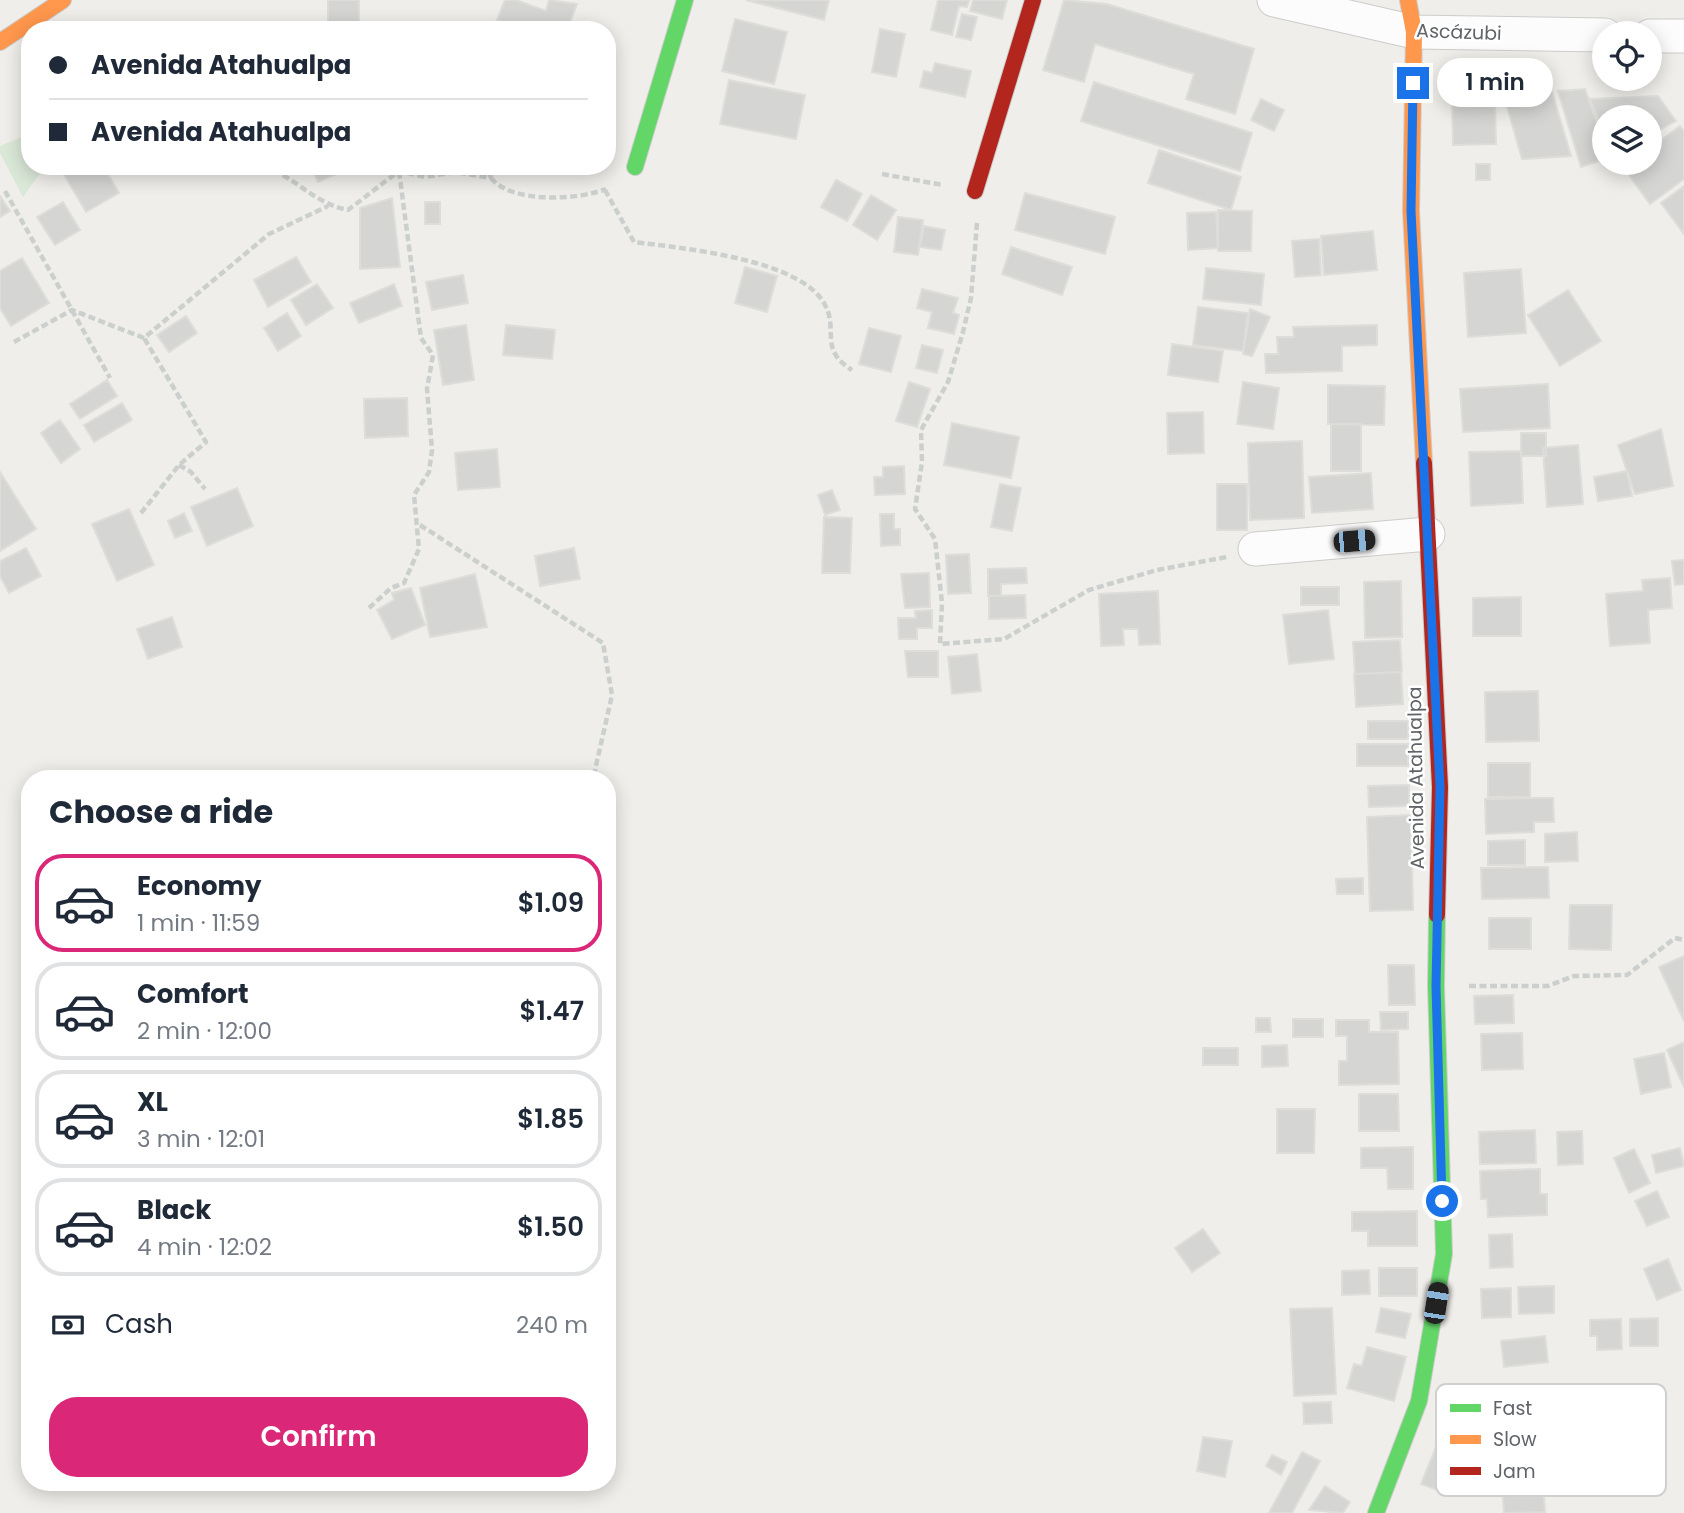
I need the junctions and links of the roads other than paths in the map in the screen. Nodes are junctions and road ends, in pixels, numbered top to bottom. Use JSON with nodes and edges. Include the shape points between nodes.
{"nodes":[{"id":1,"x":63,"y":0,"type":"edge"},
{"id":2,"x":685,"y":0,"type":"edge"},
{"id":3,"x":1033,"y":0,"type":"edge"},
{"id":4,"x":1274,"y":0,"type":"edge"},
{"id":5,"x":1408,"y":0,"type":"edge"},
{"id":6,"x":32,"y":21,"type":"edge"},
{"id":7,"x":21,"y":28,"type":"edge"},
{"id":8,"x":1414,"y":32,"type":"junction"},
{"id":9,"x":1592,"y":35,"type":"edge"},
{"id":10,"x":1662,"y":36,"type":"edge"},
{"id":11,"x":1684,"y":36,"type":"edge"},
{"id":12,"x":0,"y":42,"type":"edge"},
{"id":13,"x":635,"y":167,"type":"road end"},
{"id":14,"x":975,"y":191,"type":"road end"},
{"id":15,"x":1427,"y":534,"type":"junction"},
{"id":16,"x":1255,"y":550,"type":"road end"},
{"id":17,"x":1376,"y":1513,"type":"edge"}],
"edges":[{"from":1,"to":6,"type":"street"},
{"from":2,"to":13,"type":"street"},
{"from":3,"to":14,"type":"street"},
{"from":4,"to":8,"type":"street","name":"Ascázubi"},
{"from":5,"to":8,"type":"street","name":"Avenida Atahualpa"},
{"from":7,"to":12,"type":"street"},
{"from":8,"to":9,"type":"street","name":"Ascázubi"},
{"from":8,"to":15,"type":"street","name":"Avenida Atahualpa","via":[[1411,211]]},
{"from":10,"to":11,"type":"street"},
{"from":15,"to":16,"type":"street"},
{"from":15,"to":17,"type":"street","name":"Avenida Atahualpa","via":[[1440,787],[1436,986],[1444,1254],[1419,1401]]}]}
